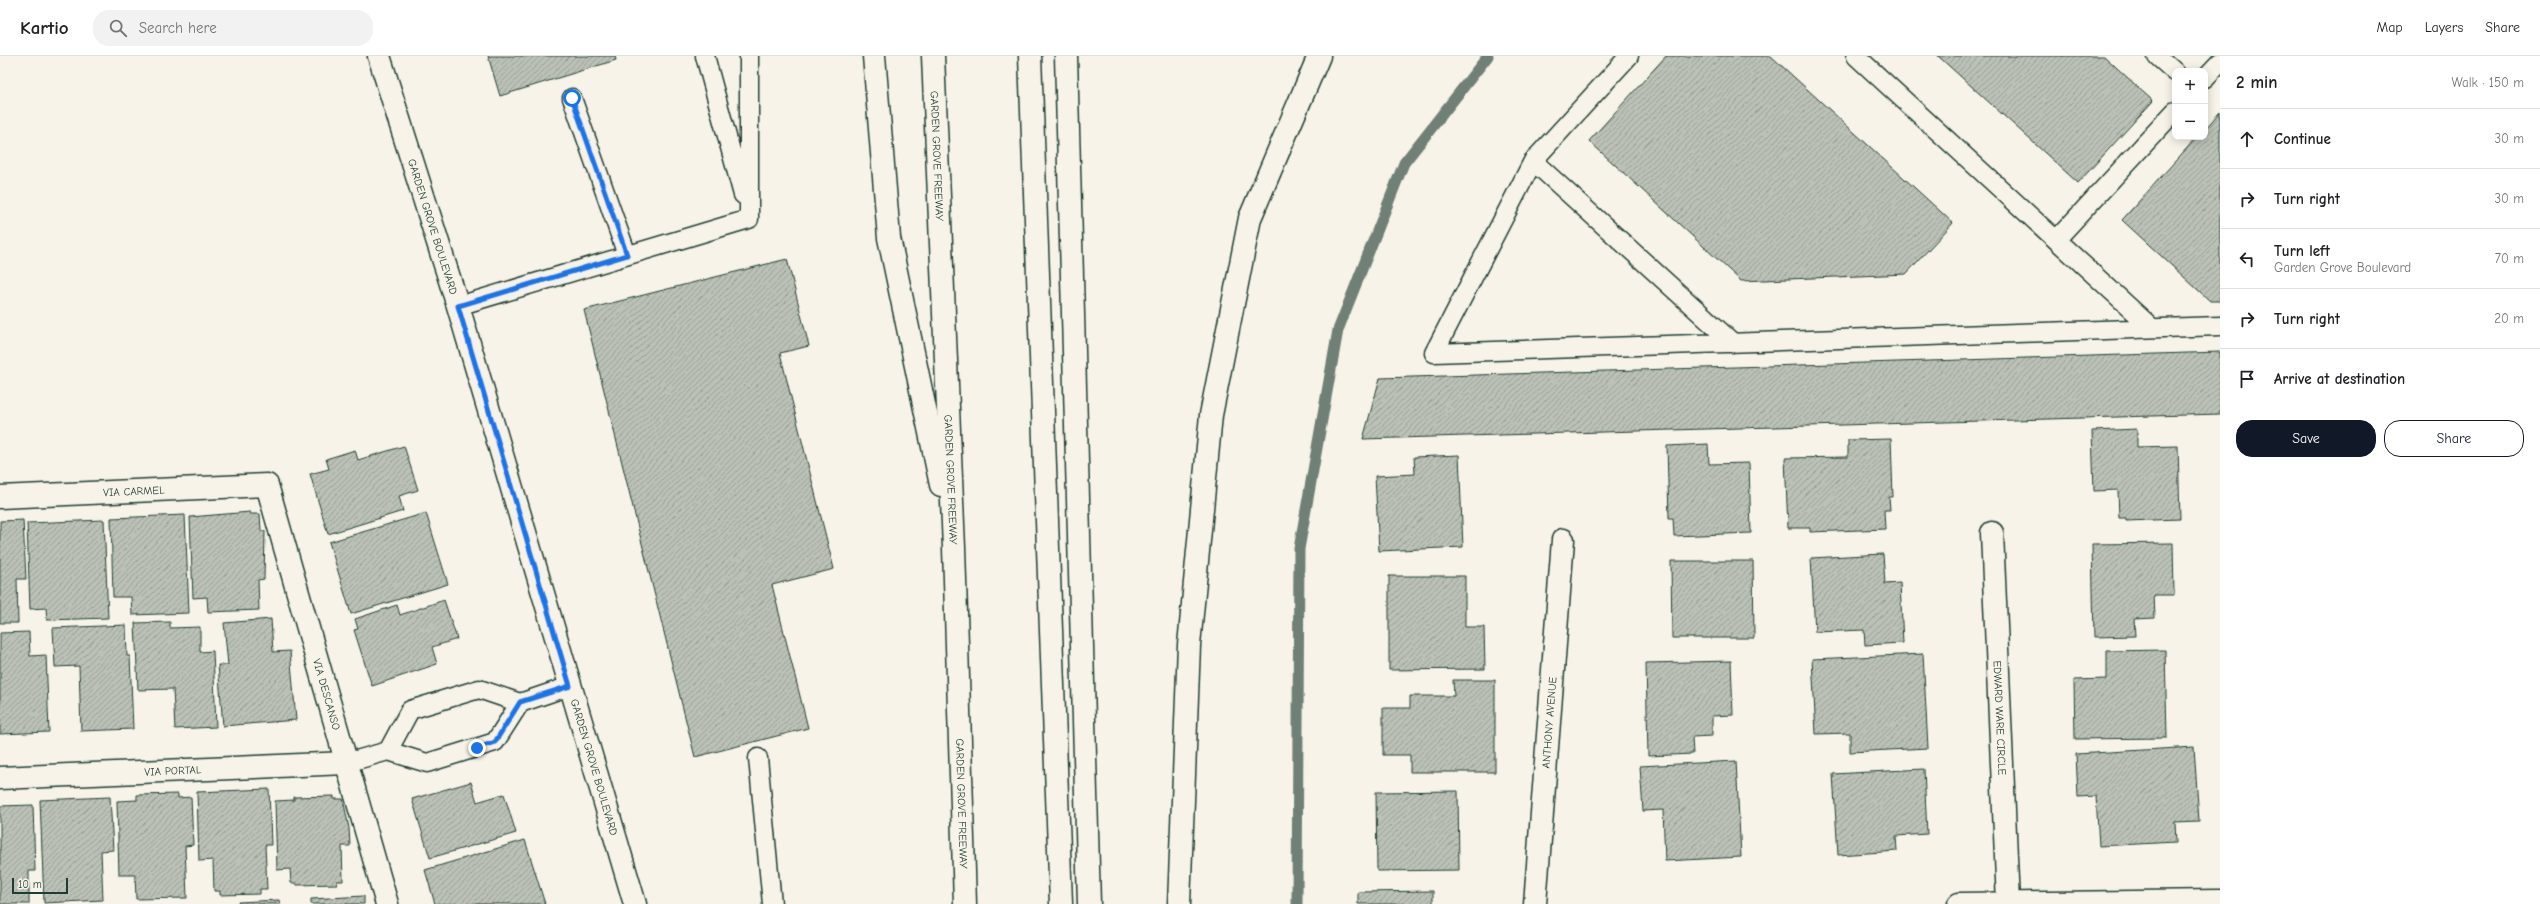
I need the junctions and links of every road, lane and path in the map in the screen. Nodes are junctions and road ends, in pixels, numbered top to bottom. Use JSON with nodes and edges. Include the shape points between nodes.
{"nodes":[{"id":1,"x":379,"y":56,"type":"edge"},
{"id":2,"x":705,"y":56,"type":"edge"},
{"id":3,"x":749,"y":56,"type":"edge"},
{"id":4,"x":874,"y":56,"type":"edge"},
{"id":5,"x":933,"y":56,"type":"edge"},
{"id":6,"x":1030,"y":56,"type":"edge"},
{"id":7,"x":1066,"y":56,"type":"edge"},
{"id":8,"x":1319,"y":56,"type":"edge"},
{"id":9,"x":1629,"y":56,"type":"edge"},
{"id":10,"x":1856,"y":56,"type":"edge"},
{"id":11,"x":2157,"y":56,"type":"edge"},
{"id":12,"x":2220,"y":62,"type":"edge"},
{"id":13,"x":2172,"y":69,"type":"edge"},
{"id":14,"x":2208,"y":75,"type":"edge"},
{"id":15,"x":572,"y":98,"type":"dead end"},
{"id":16,"x":2172,"y":113,"type":"edge"},
{"id":17,"x":1533,"y":161,"type":"junction"},
{"id":18,"x":749,"y":219,"type":"junction"},
{"id":19,"x":2056,"y":240,"type":"junction"},
{"id":20,"x":627,"y":255,"type":"junction"},
{"id":21,"x":458,"y":306,"type":"junction"},
{"id":22,"x":2220,"y":326,"type":"edge"},
{"id":23,"x":2152,"y":328,"type":"junction"},
{"id":24,"x":1733,"y":343,"type":"junction"},
{"id":25,"x":268,"y":485,"type":"joint"},
{"id":26,"x":0,"y":497,"type":"edge"},
{"id":27,"x":1992,"y":533,"type":"dead end"},
{"id":28,"x":1563,"y":540,"type":"dead end"},
{"id":29,"x":954,"y":548,"type":"junction"},
{"id":30,"x":570,"y":686,"type":"junction"},
{"id":31,"x":520,"y":702,"type":"junction"},
{"id":32,"x":388,"y":751,"type":"junction"},
{"id":33,"x":758,"y":758,"type":"dead end"},
{"id":34,"x":346,"y":763,"type":"junction"},
{"id":35,"x":0,"y":778,"type":"edge"},
{"id":36,"x":2220,"y":900,"type":"edge"},
{"id":37,"x":2008,"y":903,"type":"junction"},
{"id":38,"x":387,"y":904,"type":"edge"},
{"id":39,"x":635,"y":904,"type":"edge"},
{"id":40,"x":772,"y":904,"type":"edge"},
{"id":41,"x":965,"y":904,"type":"edge"},
{"id":42,"x":1061,"y":904,"type":"edge"},
{"id":43,"x":1089,"y":904,"type":"edge"},
{"id":44,"x":1179,"y":904,"type":"edge"},
{"id":45,"x":1534,"y":904,"type":"edge"},
{"id":46,"x":1959,"y":904,"type":"edge"}],
"edges":[{"from":1,"to":21,"type":"main road","name":"GARDEN GROVE BOULEVARD"},
{"from":2,"to":18,"type":"lane"},
{"from":3,"to":18,"type":"lane"},
{"from":4,"to":29,"type":"main road","via":[[889,238]]},
{"from":5,"to":29,"type":"main road","name":"GARDEN GROVE FREEWAY"},
{"from":6,"to":42,"type":"main road"},
{"from":7,"to":43,"type":"main road"},
{"from":8,"to":44,"type":"main road","via":[[1250,218],[1210,415],[1189,645]]},
{"from":9,"to":17,"type":"lane"},
{"from":10,"to":19,"type":"lane"},
{"from":11,"to":13,"type":"lane"},
{"from":12,"to":14,"type":"lane"},
{"from":15,"to":20,"type":"lane"},
{"from":16,"to":19,"type":"lane"},
{"from":17,"to":24,"type":"lane"},
{"from":17,"to":24,"type":"lane","via":[[1434,353]]},
{"from":18,"to":20,"type":"lane"},
{"from":19,"to":23,"type":"lane"},
{"from":20,"to":21,"type":"lane"},
{"from":21,"to":30,"type":"main road","name":"GARDEN GROVE BOULEVARD"},
{"from":22,"to":23,"type":"lane"},
{"from":23,"to":24,"type":"lane"},
{"from":25,"to":26,"type":"main road","name":"VIA CARMEL"},
{"from":25,"to":34,"type":"main road","name":"VIA DESCANSO"},
{"from":27,"to":37,"type":"main road","name":"EDWARD WARE CIRCLE"},
{"from":28,"to":45,"type":"main road","name":"ANTHONY AVENUE"},
{"from":29,"to":41,"type":"main road","name":"GARDEN GROVE FREEWAY"},
{"from":30,"to":31,"type":"lane"},
{"from":30,"to":39,"type":"main road","name":"GARDEN GROVE BOULEVARD"},
{"from":31,"to":32,"type":"lane","via":[[495,742],[427,763]]},
{"from":31,"to":32,"type":"lane","via":[[479,689],[410,710]]},
{"from":32,"to":34,"type":"lane"},
{"from":33,"to":40,"type":"lane"},
{"from":34,"to":35,"type":"main road","name":"VIA PORTAL"},
{"from":34,"to":38,"type":"main road","name":"VIA DESCANSO"},
{"from":36,"to":37,"type":"main road"},
{"from":37,"to":46,"type":"main road"}]}
